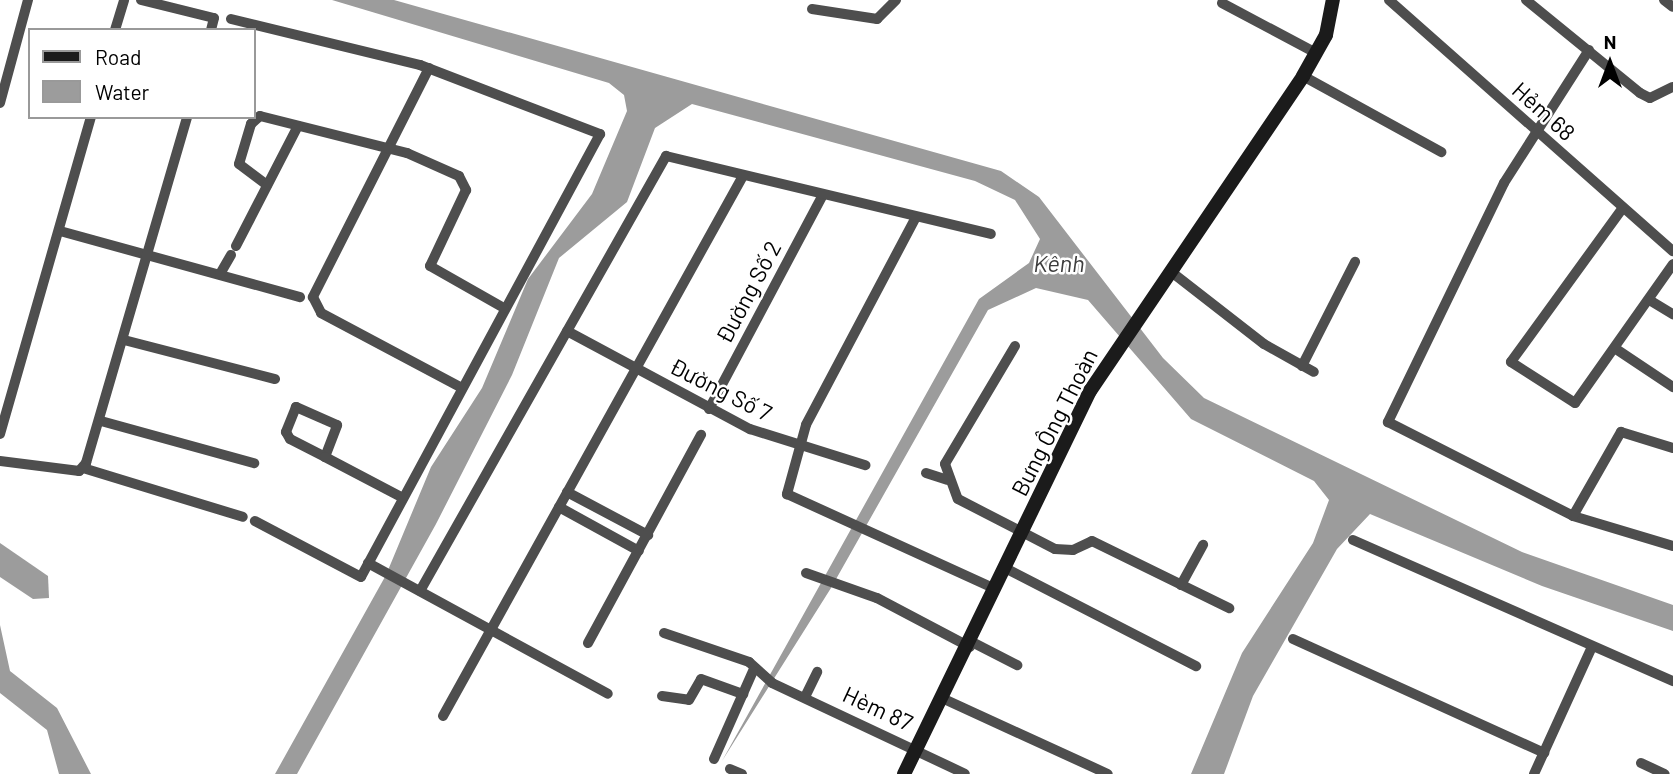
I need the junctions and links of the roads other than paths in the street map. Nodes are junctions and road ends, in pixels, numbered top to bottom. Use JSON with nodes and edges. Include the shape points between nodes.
{"nodes":[{"id":1,"x":28,"y":0,"type":"edge"},
{"id":2,"x":124,"y":0,"type":"edge"},
{"id":3,"x":141,"y":0,"type":"edge"},
{"id":4,"x":896,"y":0,"type":"edge"},
{"id":5,"x":1333,"y":0,"type":"edge"},
{"id":6,"x":1389,"y":0,"type":"edge"},
{"id":7,"x":1526,"y":0,"type":"edge"},
{"id":8,"x":1664,"y":0,"type":"edge"},
{"id":9,"x":1222,"y":3,"type":"dead end"},
{"id":10,"x":1673,"y":7,"type":"edge"},
{"id":11,"x":812,"y":9,"type":"dead end"},
{"id":12,"x":231,"y":19,"type":"dead end"},
{"id":13,"x":117,"y":28,"type":"edge"},
{"id":14,"x":212,"y":28,"type":"edge"},
{"id":15,"x":1589,"y":50,"type":"junction"},
{"id":16,"x":1317,"y":53,"type":"junction"},
{"id":17,"x":429,"y":68,"type":"junction"},
{"id":18,"x":1303,"y":76,"type":"junction"},
{"id":19,"x":1673,"y":87,"type":"edge"},
{"id":20,"x":0,"y":103,"type":"edge"},
{"id":21,"x":90,"y":119,"type":"edge"},
{"id":22,"x":186,"y":119,"type":"edge"},
{"id":23,"x":298,"y":126,"type":"junction"},
{"id":24,"x":1533,"y":131,"type":"junction"},
{"id":25,"x":387,"y":148,"type":"junction"},
{"id":26,"x":1441,"y":152,"type":"dead end"},
{"id":27,"x":743,"y":176,"type":"junction"},
{"id":28,"x":267,"y":185,"type":"junction"},
{"id":29,"x":823,"y":195,"type":"junction"},
{"id":30,"x":1622,"y":209,"type":"junction"},
{"id":31,"x":916,"y":217,"type":"junction"},
{"id":32,"x":60,"y":231,"type":"junction"},
{"id":33,"x":991,"y":234,"type":"dead end"},
{"id":34,"x":1673,"y":251,"type":"edge"},
{"id":35,"x":150,"y":254,"type":"junction"},
{"id":36,"x":1354,"y":262,"type":"dead end"},
{"id":37,"x":1673,"y":264,"type":"edge"},
{"id":38,"x":220,"y":274,"type":"junction"},
{"id":39,"x":1170,"y":279,"type":"junction"},
{"id":40,"x":300,"y":297,"type":"dead end"},
{"id":41,"x":1651,"y":300,"type":"junction"},
{"id":42,"x":504,"y":309,"type":"junction"},
{"id":43,"x":1673,"y":314,"type":"edge"},
{"id":44,"x":567,"y":331,"type":"junction"},
{"id":45,"x":124,"y":340,"type":"junction"},
{"id":46,"x":1014,"y":346,"type":"dead end"},
{"id":47,"x":1616,"y":349,"type":"junction"},
{"id":48,"x":1302,"y":366,"type":"junction"},
{"id":49,"x":638,"y":370,"type":"junction"},
{"id":50,"x":1314,"y":372,"type":"dead end"},
{"id":51,"x":275,"y":379,"type":"dead end"},
{"id":52,"x":1673,"y":387,"type":"edge"},
{"id":53,"x":462,"y":388,"type":"junction"},
{"id":54,"x":4,"y":405,"type":"edge"},
{"id":55,"x":709,"y":409,"type":"junction"},
{"id":56,"x":101,"y":421,"type":"junction"},
{"id":57,"x":0,"y":434,"type":"edge"},
{"id":58,"x":701,"y":435,"type":"dead end"},
{"id":59,"x":797,"y":446,"type":"junction"},
{"id":60,"x":1673,"y":448,"type":"edge"},
{"id":61,"x":325,"y":457,"type":"junction"},
{"id":62,"x":0,"y":461,"type":"edge"},
{"id":63,"x":254,"y":463,"type":"dead end"},
{"id":64,"x":865,"y":465,"type":"dead end"},
{"id":65,"x":83,"y":468,"type":"junction"},
{"id":66,"x":926,"y":473,"type":"dead end"},
{"id":67,"x":947,"y":480,"type":"junction"},
{"id":68,"x":567,"y":492,"type":"junction"},
{"id":69,"x":403,"y":498,"type":"junction"},
{"id":70,"x":559,"y":507,"type":"junction"},
{"id":71,"x":1573,"y":516,"type":"junction"},
{"id":72,"x":243,"y":517,"type":"dead end"},
{"id":73,"x":255,"y":521,"type":"dead end"},
{"id":74,"x":1022,"y":534,"type":"junction"},
{"id":75,"x":648,"y":535,"type":"junction"},
{"id":76,"x":1353,"y":540,"type":"dead end"},
{"id":77,"x":1203,"y":545,"type":"dead end"},
{"id":78,"x":1673,"y":546,"type":"edge"},
{"id":79,"x":639,"y":551,"type":"junction"},
{"id":80,"x":372,"y":566,"type":"junction"},
{"id":81,"x":1006,"y":568,"type":"junction"},
{"id":82,"x":812,"y":575,"type":"dead end"},
{"id":83,"x":1181,"y":585,"type":"junction"},
{"id":84,"x":995,"y":589,"type":"junction"},
{"id":85,"x":419,"y":591,"type":"junction"},
{"id":86,"x":1229,"y":608,"type":"dead end"},
{"id":87,"x":489,"y":631,"type":"junction"},
{"id":88,"x":664,"y":633,"type":"dead end"},
{"id":89,"x":1293,"y":639,"type":"dead end"},
{"id":90,"x":588,"y":643,"type":"dead end"},
{"id":91,"x":971,"y":645,"type":"junction"},
{"id":92,"x":1591,"y":649,"type":"junction"},
{"id":93,"x":1017,"y":665,"type":"dead end"},
{"id":94,"x":1196,"y":666,"type":"dead end"},
{"id":95,"x":817,"y":672,"type":"dead end"},
{"id":96,"x":756,"y":673,"type":"junction"},
{"id":97,"x":1673,"y":681,"type":"edge"},
{"id":98,"x":608,"y":694,"type":"dead end"},
{"id":99,"x":743,"y":694,"type":"junction"},
{"id":100,"x":662,"y":696,"type":"dead end"},
{"id":101,"x":805,"y":697,"type":"junction"},
{"id":102,"x":944,"y":699,"type":"junction"},
{"id":103,"x":443,"y":716,"type":"dead end"},
{"id":104,"x":917,"y":749,"type":"junction"},
{"id":105,"x":1544,"y":753,"type":"junction"},
{"id":106,"x":714,"y":759,"type":"dead end"},
{"id":107,"x":1642,"y":763,"type":"dead end"},
{"id":108,"x":730,"y":769,"type":"dead end"},
{"id":109,"x":742,"y":774,"type":"edge"},
{"id":110,"x":904,"y":774,"type":"edge"},
{"id":111,"x":965,"y":774,"type":"edge"},
{"id":112,"x":1108,"y":774,"type":"edge"},
{"id":113,"x":1534,"y":774,"type":"edge"},
{"id":114,"x":1665,"y":774,"type":"edge"}],
"edges":[{"from":1,"to":20,"type":"street"},
{"from":2,"to":13,"type":"street"},
{"from":3,"to":14,"type":"street","via":[[214,18]]},
{"from":4,"to":11,"type":"street","via":[[877,19]]},
{"from":5,"to":16,"type":"street","name":"Bưng Ông Thoàn"},
{"from":6,"to":24,"type":"street","name":"Hẻm 68"},
{"from":7,"to":15,"type":"street"},
{"from":8,"to":10,"type":"street"},
{"from":9,"to":16,"type":"street"},
{"from":12,"to":17,"type":"street"},
{"from":15,"to":19,"type":"street","via":[[1650,98]]},
{"from":15,"to":24,"type":"street"},
{"from":16,"to":18,"type":"street","name":"Bưng Ông Thoàn"},
{"from":17,"to":25,"type":"street"},
{"from":17,"to":42,"type":"street","via":[[600,134]]},
{"from":18,"to":26,"type":"street"},
{"from":18,"to":39,"type":"street","name":"Bưng Ông Thoàn"},
{"from":21,"to":32,"type":"street"},
{"from":22,"to":35,"type":"street"},
{"from":23,"to":25,"type":"street"},
{"from":23,"to":28,"type":"street"},
{"from":23,"to":28,"type":"street","via":[[261,117],[251,124],[240,167]]},
{"from":24,"to":30,"type":"street","name":"Hẻm 68"},
{"from":24,"to":71,"type":"street","via":[[1388,422]]},
{"from":25,"to":42,"type":"street","via":[[466,182],[429,266]]},
{"from":25,"to":53,"type":"street","via":[[318,279],[314,303]]},
{"from":27,"to":29,"type":"street"},
{"from":27,"to":44,"type":"street","via":[[666,156]]},
{"from":27,"to":49,"type":"street"},
{"from":28,"to":38,"type":"street"},
{"from":29,"to":31,"type":"street"},
{"from":29,"to":55,"type":"street","name":"Đường Số 2"},
{"from":30,"to":34,"type":"street","name":"Hẻm 68"},
{"from":30,"to":47,"type":"street","via":[[1511,362],[1576,403]]},
{"from":31,"to":33,"type":"street"},
{"from":31,"to":59,"type":"street"},
{"from":32,"to":35,"type":"street"},
{"from":32,"to":54,"type":"street"},
{"from":35,"to":38,"type":"street"},
{"from":35,"to":45,"type":"street"},
{"from":36,"to":48,"type":"street"},
{"from":37,"to":41,"type":"street"},
{"from":38,"to":40,"type":"street"},
{"from":39,"to":48,"type":"street"},
{"from":39,"to":74,"type":"street","name":"Bưng Ông Thoàn","via":[[1104,368]]},
{"from":41,"to":43,"type":"street"},
{"from":41,"to":47,"type":"street"},
{"from":42,"to":53,"type":"street"},
{"from":44,"to":49,"type":"street","name":"Đường Số 7"},
{"from":44,"to":85,"type":"street"},
{"from":45,"to":51,"type":"street"},
{"from":45,"to":56,"type":"street"},
{"from":46,"to":67,"type":"street","via":[[945,464]]},
{"from":47,"to":52,"type":"street"},
{"from":48,"to":50,"type":"street"},
{"from":49,"to":55,"type":"street","name":"Đường Số 7"},
{"from":49,"to":68,"type":"street"},
{"from":53,"to":69,"type":"street"},
{"from":54,"to":57,"type":"street"},
{"from":55,"to":59,"type":"street","name":"Đường Số 7"},
{"from":56,"to":63,"type":"street"},
{"from":56,"to":65,"type":"street"},
{"from":58,"to":75,"type":"street"},
{"from":59,"to":64,"type":"street","name":"Đường Số 7"},
{"from":59,"to":84,"type":"street","via":[[787,494],[872,537]]},
{"from":60,"to":71,"type":"street","via":[[1621,432]]},
{"from":61,"to":61,"type":"street","via":[[288,436],[296,407],[337,425]]},
{"from":61,"to":69,"type":"street"},
{"from":62,"to":65,"type":"street"},
{"from":65,"to":72,"type":"street"},
{"from":66,"to":67,"type":"street"},
{"from":67,"to":74,"type":"street","via":[[958,499]]},
{"from":68,"to":70,"type":"street"},
{"from":68,"to":75,"type":"street"},
{"from":69,"to":80,"type":"street"},
{"from":70,"to":79,"type":"street"},
{"from":70,"to":87,"type":"street"},
{"from":71,"to":78,"type":"street"},
{"from":73,"to":80,"type":"street","via":[[361,577]]},
{"from":74,"to":81,"type":"street","name":"Bưng Ông Thoàn"},
{"from":74,"to":83,"type":"street","via":[[1065,551],[1092,541]]},
{"from":75,"to":79,"type":"street"},
{"from":76,"to":92,"type":"street"},
{"from":77,"to":83,"type":"street"},
{"from":79,"to":90,"type":"street"},
{"from":80,"to":85,"type":"street"},
{"from":81,"to":84,"type":"street","name":"Bưng Ông Thoàn"},
{"from":81,"to":94,"type":"street"},
{"from":82,"to":91,"type":"street","via":[[840,583]]},
{"from":83,"to":86,"type":"street"},
{"from":84,"to":91,"type":"street","name":"Bưng Ông Thoàn"},
{"from":85,"to":87,"type":"street"},
{"from":87,"to":98,"type":"street"},
{"from":87,"to":103,"type":"street"},
{"from":88,"to":96,"type":"street","name":"Hèm 87","via":[[749,662]]},
{"from":89,"to":105,"type":"street"},
{"from":91,"to":93,"type":"street"},
{"from":91,"to":102,"type":"street","name":"Bưng Ông Thoàn"},
{"from":92,"to":97,"type":"street"},
{"from":92,"to":105,"type":"street"},
{"from":95,"to":101,"type":"street"},
{"from":96,"to":99,"type":"street"},
{"from":96,"to":101,"type":"street","name":"Hèm 87"},
{"from":99,"to":100,"type":"street","via":[[701,679],[689,700]]},
{"from":99,"to":106,"type":"street"},
{"from":101,"to":104,"type":"street","name":"Hèm 87"},
{"from":102,"to":104,"type":"street","name":"Bưng Ông Thoàn"},
{"from":102,"to":112,"type":"street"},
{"from":104,"to":110,"type":"street","name":"Bưng Ông Thoàn"},
{"from":104,"to":111,"type":"street","name":"Hèm 87"},
{"from":105,"to":113,"type":"street"},
{"from":107,"to":114,"type":"street"},
{"from":108,"to":109,"type":"street"}]}
